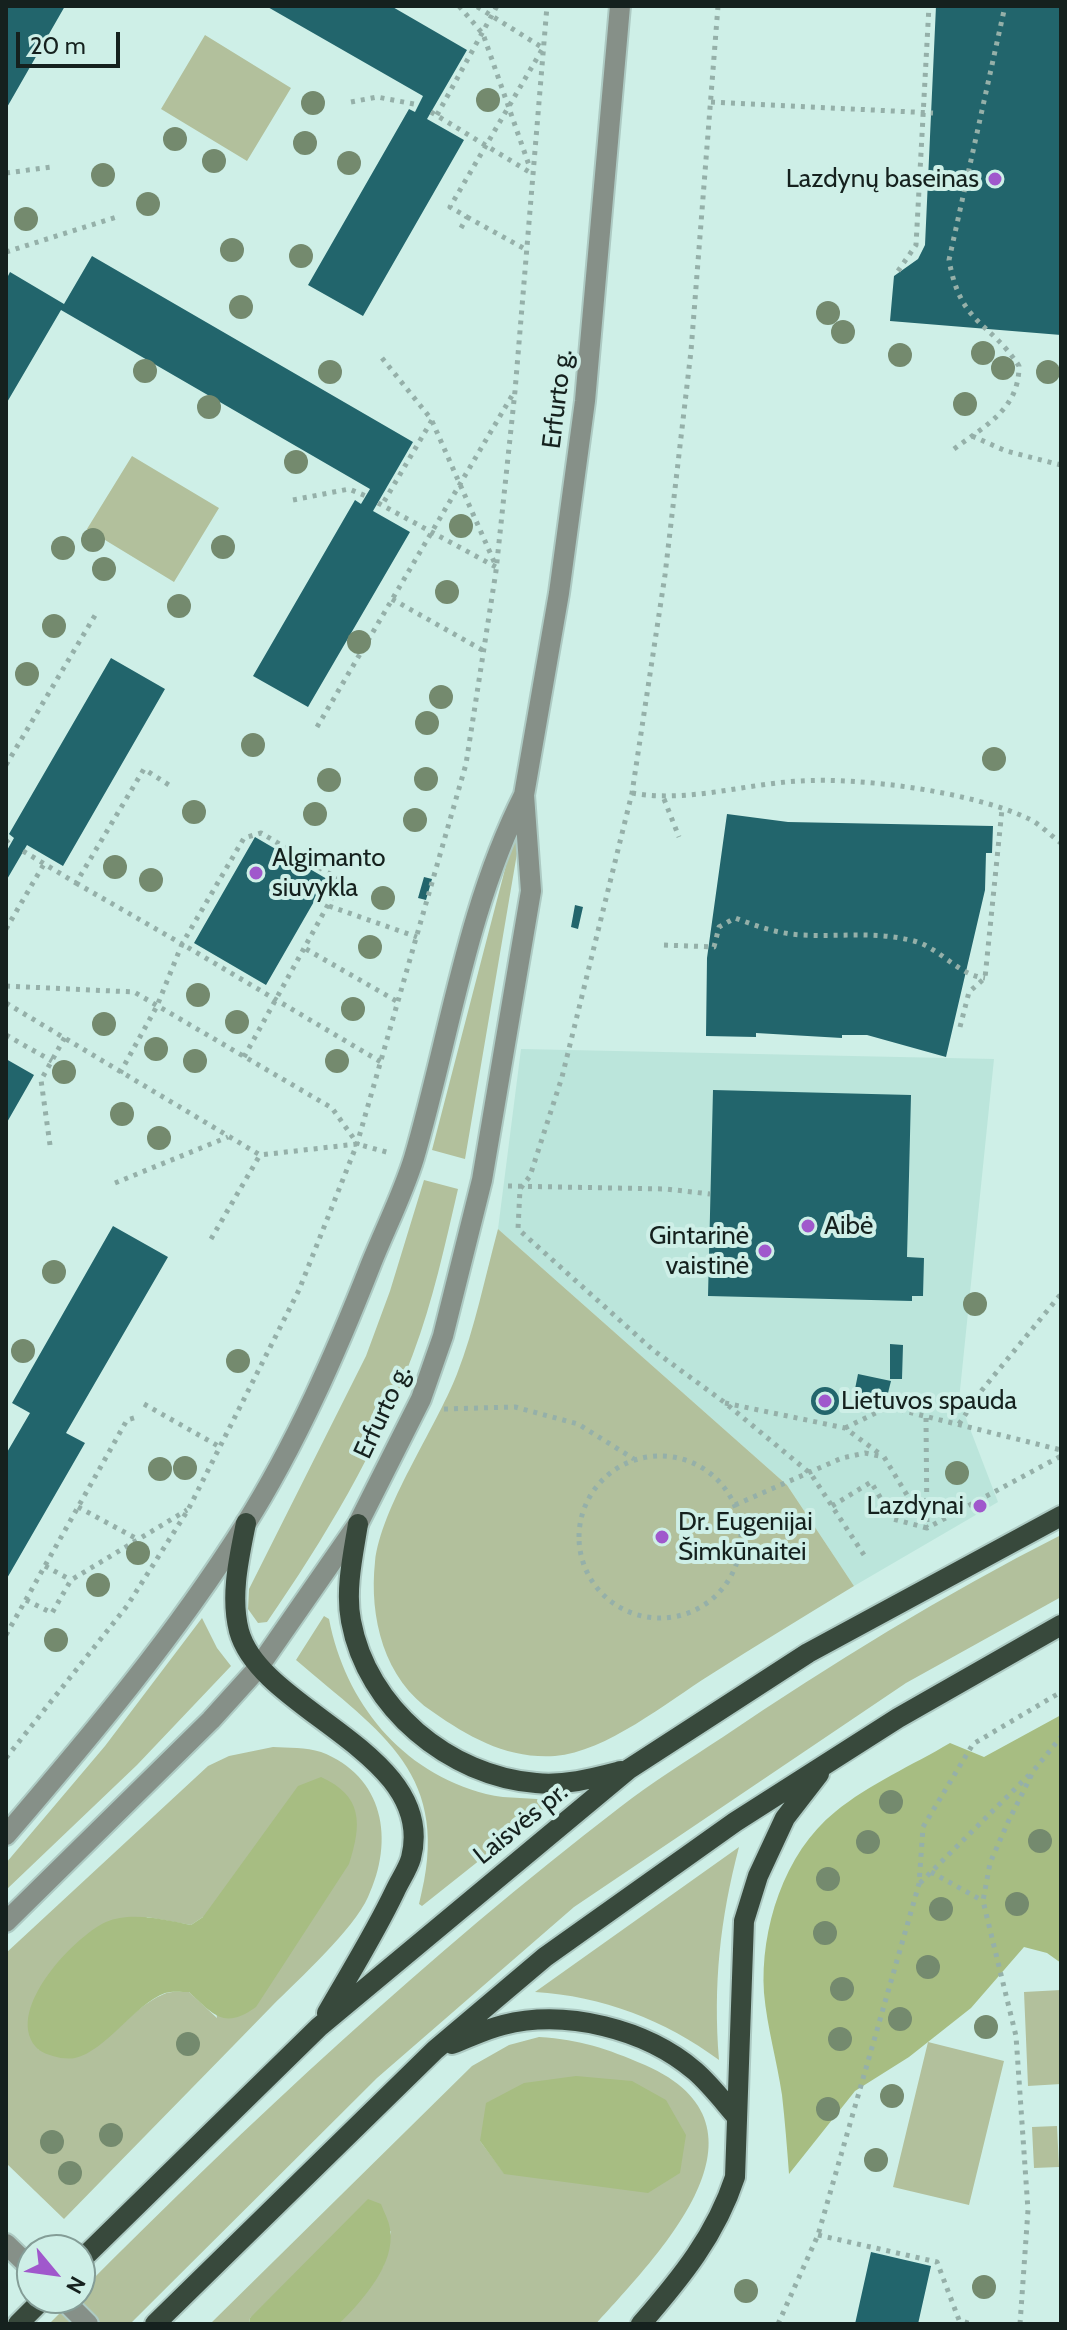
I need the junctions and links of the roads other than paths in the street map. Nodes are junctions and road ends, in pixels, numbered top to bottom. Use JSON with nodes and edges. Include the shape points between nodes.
{"nodes":[{"id":1,"x":620,"y":6,"type":"edge"},
{"id":2,"x":524,"y":795,"type":"junction"},
{"id":3,"x":1061,"y":1516,"type":"edge"},
{"id":4,"x":246,"y":1523,"type":"junction"},
{"id":5,"x":358,"y":1524,"type":"junction"},
{"id":6,"x":1061,"y":1625,"type":"edge"},
{"id":7,"x":258,"y":1668,"type":"junction"},
{"id":8,"x":828,"y":1762,"type":"junction"},
{"id":9,"x":629,"y":1769,"type":"junction"},
{"id":10,"x":6,"y":1835,"type":"edge"},
{"id":11,"x":6,"y":1922,"type":"edge"},
{"id":12,"x":319,"y":2027,"type":"junction"},
{"id":13,"x":435,"y":2050,"type":"junction"},
{"id":14,"x":736,"y":2116,"type":"junction"},
{"id":15,"x":96,"y":2245,"type":"edge"},
{"id":16,"x":155,"y":2324,"type":"edge"},
{"id":17,"x":641,"y":2324,"type":"edge"}],
"edges":[{"from":1,"to":2,"type":"street","name":"Erfurto g.","via":[[585,401]]},
{"from":2,"to":4,"type":"street","name":"Erfurto g.","via":[[498,845],[466,946],[413,1159],[350,1318]]},
{"from":2,"to":5,"type":"street","name":"Erfurto g.","via":[[531,891],[482,1180],[443,1336],[415,1410]]},
{"from":3,"to":9,"type":"main road","name":"Laisvės pr.","via":[[808,1653]]},
{"from":4,"to":7,"type":"main road","via":[[236,1601],[240,1632]]},
{"from":4,"to":10,"type":"street","name":"Erfurto g.","via":[[102,1723]]},
{"from":5,"to":7,"type":"street","name":"Erfurto g."},
{"from":5,"to":9,"type":"main road","via":[[350,1620],[364,1664],[395,1714],[440,1750],[487,1771],[536,1783],[583,1781]]},
{"from":6,"to":8,"type":"main road"},
{"from":7,"to":11,"type":"street","name":"Erfurto g."},
{"from":7,"to":12,"type":"main road","via":[[382,1767],[399,1791],[413,1828],[411,1858]]},
{"from":8,"to":13,"type":"main road","via":[[651,1878],[545,1957]]},
{"from":8,"to":14,"type":"main road","via":[[785,1818],[744,1921]]},
{"from":9,"to":12,"type":"main road","name":"Laisvės pr."},
{"from":12,"to":15,"type":"main road","name":"Laisvės pr."},
{"from":13,"to":14,"type":"main road","via":[[503,2025],[580,2021],[624,2033],[693,2069]]},
{"from":13,"to":16,"type":"main road"},
{"from":14,"to":17,"type":"main road","via":[[737,2163],[725,2209],[701,2252]]}]}
